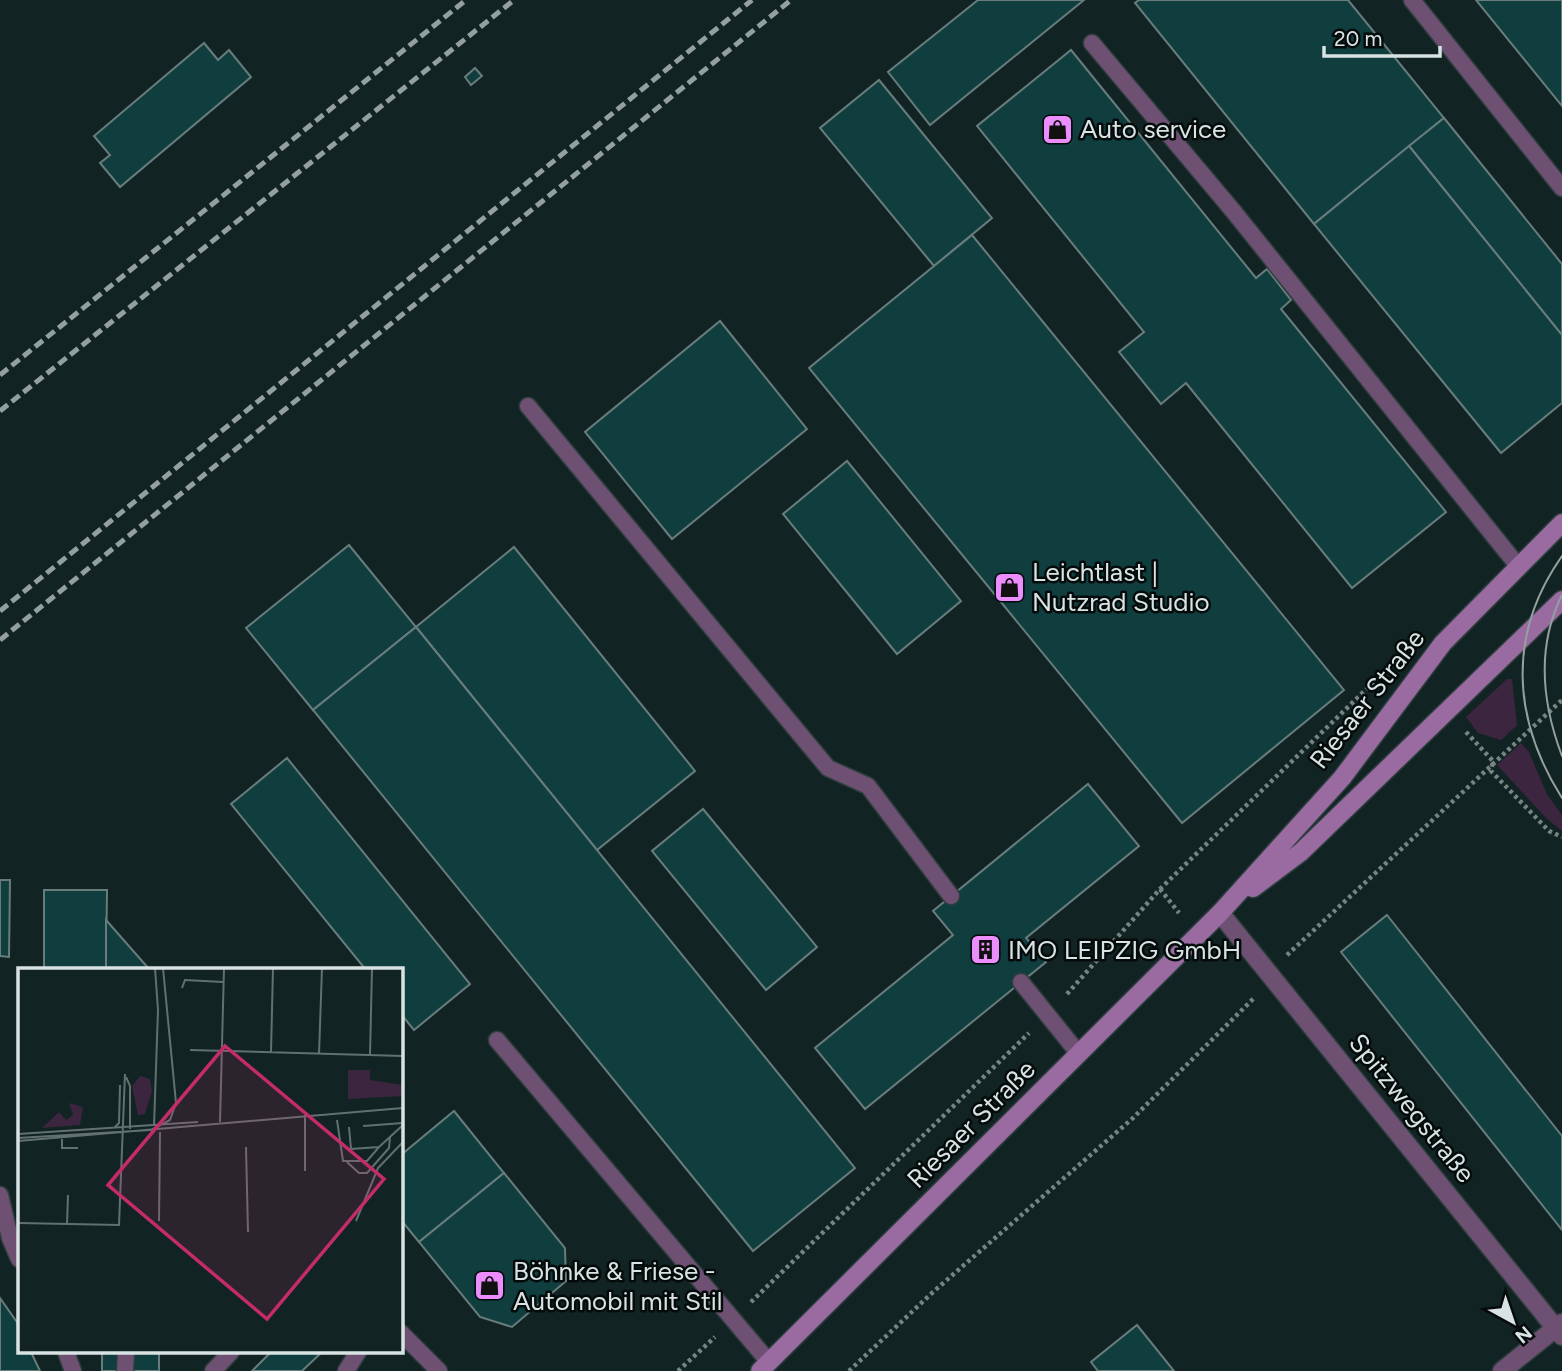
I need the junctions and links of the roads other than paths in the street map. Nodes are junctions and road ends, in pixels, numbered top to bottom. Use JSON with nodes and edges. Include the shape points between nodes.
{"nodes":[{"id":1,"x":1412,"y":0,"type":"edge"},
{"id":2,"x":1092,"y":43,"type":"dead end"},
{"id":3,"x":1562,"y":188,"type":"edge"},
{"id":4,"x":528,"y":407,"type":"dead end"},
{"id":5,"x":1562,"y":523,"type":"edge"},
{"id":6,"x":1518,"y":566,"type":"junction"},
{"id":7,"x":1562,"y":600,"type":"edge"},
{"id":8,"x":951,"y":896,"type":"dead end"},
{"id":9,"x":1220,"y":914,"type":"junction"},
{"id":10,"x":1021,"y":982,"type":"dead end"},
{"id":11,"x":497,"y":1040,"type":"dead end"},
{"id":12,"x":1079,"y":1054,"type":"junction"},
{"id":13,"x":0,"y":1195,"type":"edge"},
{"id":14,"x":18,"y":1257,"type":"edge"},
{"id":15,"x":1560,"y":1329,"type":"edge"},
{"id":16,"x":402,"y":1334,"type":"edge"},
{"id":17,"x":67,"y":1354,"type":"edge"},
{"id":18,"x":229,"y":1354,"type":"edge"},
{"id":19,"x":357,"y":1354,"type":"edge"},
{"id":20,"x":764,"y":1366,"type":"edge"},
{"id":21,"x":74,"y":1371,"type":"edge"},
{"id":22,"x":213,"y":1371,"type":"edge"},
{"id":23,"x":346,"y":1371,"type":"edge"},
{"id":24,"x":439,"y":1371,"type":"edge"},
{"id":25,"x":1502,"y":1371,"type":"edge"}],
"edges":[{"from":1,"to":3,"type":"lane"},
{"from":2,"to":6,"type":"lane"},
{"from":4,"to":8,"type":"lane","via":[[828,768],[869,786]]},
{"from":5,"to":6,"type":"main road","name":"Riesaer Straße"},
{"from":6,"to":9,"type":"main road","name":"Riesaer Straße","via":[[1443,643],[1342,778]]},
{"from":7,"to":9,"type":"main road","name":"Riesaer Straße","via":[[1301,852]]},
{"from":9,"to":12,"type":"main road","name":"Riesaer Straße"},
{"from":9,"to":15,"type":"street","name":"Spitzwegstraße"},
{"from":10,"to":12,"type":"lane"},
{"from":11,"to":20,"type":"lane"},
{"from":12,"to":20,"type":"main road","name":"Riesaer Straße"},
{"from":13,"to":14,"type":"lane"},
{"from":15,"to":25,"type":"street"},
{"from":16,"to":24,"type":"lane"},
{"from":17,"to":21,"type":"lane"},
{"from":18,"to":22,"type":"lane"},
{"from":19,"to":23,"type":"lane"}]}
